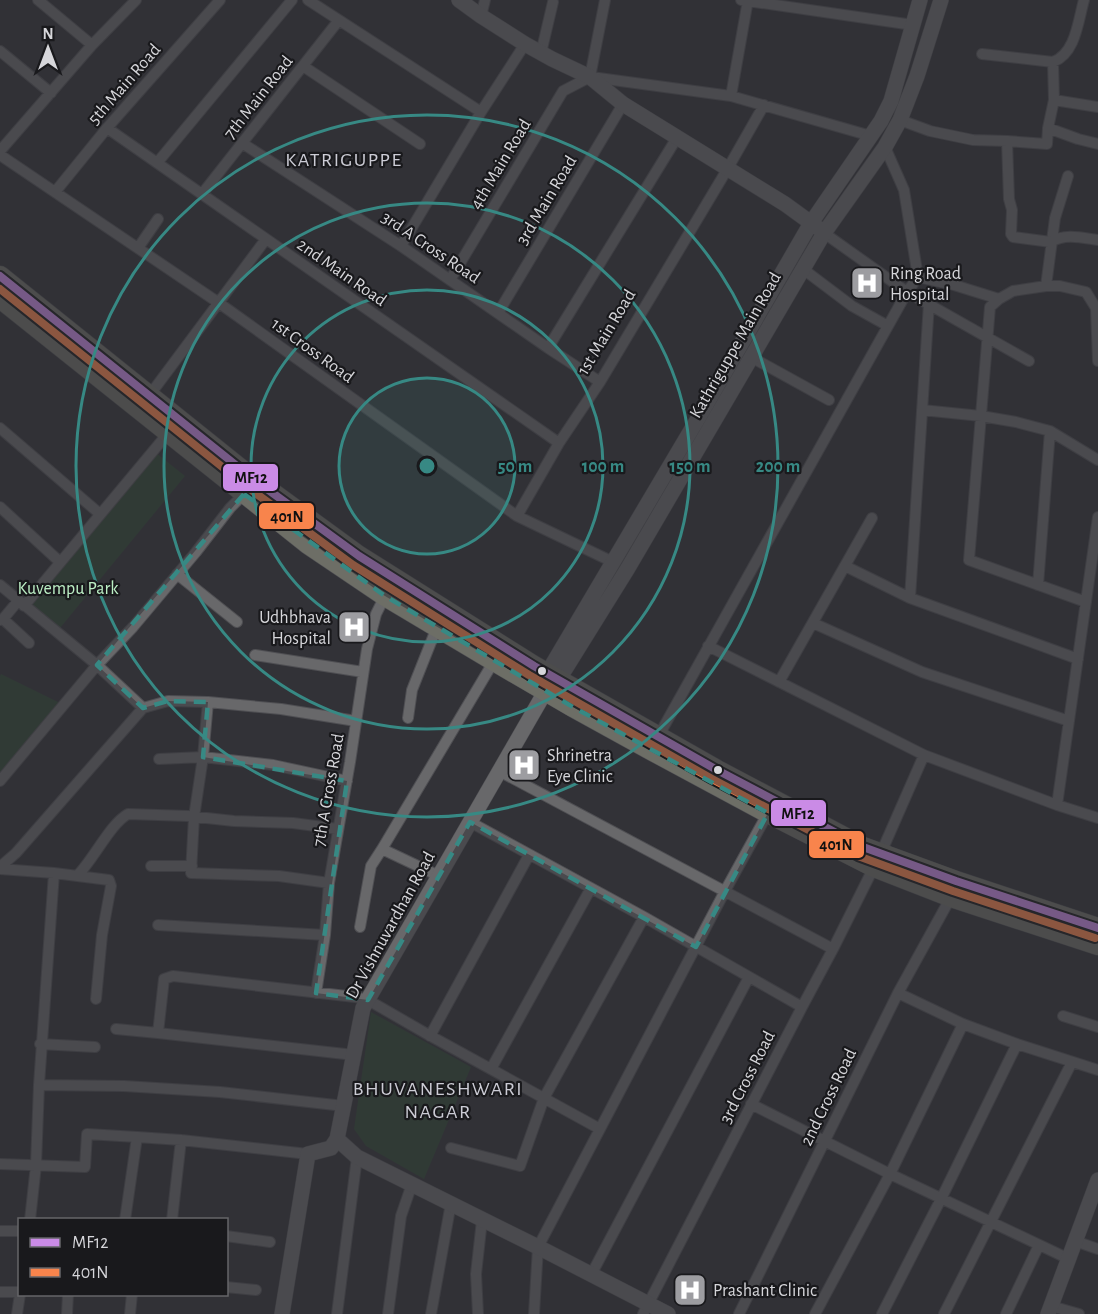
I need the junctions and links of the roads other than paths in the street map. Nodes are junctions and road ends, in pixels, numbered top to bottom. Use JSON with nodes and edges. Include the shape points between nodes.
{"nodes":[{"id":1,"x":38,"y":0,"type":"edge"},
{"id":2,"x":136,"y":0,"type":"edge"},
{"id":3,"x":220,"y":0,"type":"edge"},
{"id":4,"x":292,"y":0,"type":"edge"},
{"id":5,"x":308,"y":0,"type":"edge"},
{"id":6,"x":459,"y":0,"type":"edge"},
{"id":7,"x":485,"y":0,"type":"edge"},
{"id":8,"x":605,"y":0,"type":"edge"},
{"id":9,"x":746,"y":0,"type":"edge"},
{"id":10,"x":920,"y":0,"type":"edge"},
{"id":11,"x":941,"y":0,"type":"edge"},
{"id":12,"x":1084,"y":0,"type":"edge"},
{"id":13,"x":553,"y":2,"type":"dead end"},
{"id":14,"x":51,"y":4,"type":"edge"},
{"id":15,"x":481,"y":16,"type":"junction"},
{"id":16,"x":339,"y":20,"type":"junction"},
{"id":17,"x":913,"y":25,"type":"junction"},
{"id":18,"x":525,"y":44,"type":"junction"},
{"id":19,"x":92,"y":45,"type":"junction"},
{"id":20,"x":0,"y":51,"type":"edge"},
{"id":21,"x":541,"y":53,"type":"junction"},
{"id":22,"x":982,"y":54,"type":"dead end"},
{"id":23,"x":1053,"y":62,"type":"junction"},
{"id":24,"x":303,"y":66,"type":"junction"},
{"id":25,"x":590,"y":77,"type":"junction"},
{"id":26,"x":51,"y":93,"type":"junction"},
{"id":27,"x":731,"y":96,"type":"junction"},
{"id":28,"x":1054,"y":100,"type":"junction"},
{"id":29,"x":623,"y":104,"type":"junction"},
{"id":30,"x":764,"y":105,"type":"junction"},
{"id":31,"x":1098,"y":107,"type":"edge"},
{"id":32,"x":481,"y":112,"type":"junction"},
{"id":33,"x":900,"y":120,"type":"junction"},
{"id":34,"x":107,"y":128,"type":"junction"},
{"id":35,"x":1048,"y":128,"type":"junction"},
{"id":36,"x":678,"y":136,"type":"junction"},
{"id":37,"x":871,"y":136,"type":"junction"},
{"id":38,"x":1007,"y":141,"type":"junction"},
{"id":39,"x":242,"y":143,"type":"junction"},
{"id":40,"x":420,"y":144,"type":"dead end"},
{"id":41,"x":1098,"y":144,"type":"edge"},
{"id":42,"x":885,"y":147,"type":"junction"},
{"id":43,"x":0,"y":153,"type":"edge"},
{"id":44,"x":157,"y":163,"type":"junction"},
{"id":45,"x":728,"y":168,"type":"junction"},
{"id":46,"x":1068,"y":176,"type":"dead end"},
{"id":47,"x":55,"y":192,"type":"junction"},
{"id":48,"x":202,"y":194,"type":"junction"},
{"id":49,"x":158,"y":219,"type":"dead end"},
{"id":50,"x":811,"y":224,"type":"junction"},
{"id":51,"x":824,"y":233,"type":"junction"},
{"id":52,"x":266,"y":239,"type":"junction"},
{"id":53,"x":1098,"y":240,"type":"edge"},
{"id":54,"x":1052,"y":242,"type":"junction"},
{"id":55,"x":401,"y":246,"type":"junction"},
{"id":56,"x":138,"y":248,"type":"junction"},
{"id":57,"x":803,"y":269,"type":"junction"},
{"id":58,"x":0,"y":276,"type":"edge"},
{"id":59,"x":918,"y":278,"type":"junction"},
{"id":60,"x":450,"y":280,"type":"junction"},
{"id":61,"x":1046,"y":286,"type":"junction"},
{"id":62,"x":907,"y":292,"type":"junction"},
{"id":63,"x":0,"y":298,"type":"edge"},
{"id":64,"x":999,"y":299,"type":"junction"},
{"id":65,"x":219,"y":303,"type":"junction"},
{"id":66,"x":929,"y":303,"type":"junction"},
{"id":67,"x":498,"y":313,"type":"junction"},
{"id":68,"x":888,"y":326,"type":"junction"},
{"id":69,"x":988,"y":339,"type":"junction"},
{"id":70,"x":548,"y":348,"type":"junction"},
{"id":71,"x":751,"y":357,"type":"junction"},
{"id":72,"x":1029,"y":361,"type":"dead end"},
{"id":73,"x":1098,"y":361,"type":"edge"},
{"id":74,"x":600,"y":382,"type":"junction"},
{"id":75,"x":149,"y":396,"type":"junction"},
{"id":76,"x":829,"y":400,"type":"dead end"},
{"id":77,"x":922,"y":410,"type":"junction"},
{"id":78,"x":981,"y":416,"type":"junction"},
{"id":79,"x":0,"y":428,"type":"edge"},
{"id":80,"x":1050,"y":431,"type":"junction"},
{"id":81,"x":169,"y":432,"type":"junction"},
{"id":82,"x":559,"y":443,"type":"junction"},
{"id":83,"x":1098,"y":460,"type":"edge"},
{"id":84,"x":244,"y":494,"type":"junction"},
{"id":85,"x":0,"y":507,"type":"edge"},
{"id":86,"x":100,"y":514,"type":"junction"},
{"id":87,"x":517,"y":516,"type":"junction"},
{"id":88,"x":1098,"y":517,"type":"edge"},
{"id":89,"x":872,"y":518,"type":"dead end"},
{"id":90,"x":60,"y":561,"type":"junction"},
{"id":91,"x":613,"y":562,"type":"junction"},
{"id":92,"x":845,"y":566,"type":"junction"},
{"id":93,"x":177,"y":574,"type":"junction"},
{"id":94,"x":0,"y":585,"type":"edge"},
{"id":95,"x":1038,"y":585,"type":"junction"},
{"id":96,"x":385,"y":596,"type":"junction"},
{"id":97,"x":910,"y":598,"type":"junction"},
{"id":98,"x":1086,"y":602,"type":"junction"},
{"id":99,"x":21,"y":603,"type":"junction"},
{"id":100,"x":2,"y":619,"type":"edge"},
{"id":101,"x":237,"y":622,"type":"dead end"},
{"id":102,"x":813,"y":623,"type":"junction"},
{"id":103,"x":437,"y":627,"type":"junction"},
{"id":104,"x":29,"y":643,"type":"dead end"},
{"id":105,"x":708,"y":646,"type":"junction"},
{"id":106,"x":255,"y":655,"type":"dead end"},
{"id":107,"x":1078,"y":659,"type":"junction"},
{"id":108,"x":494,"y":661,"type":"junction"},
{"id":109,"x":97,"y":665,"type":"junction"},
{"id":110,"x":363,"y":672,"type":"junction"},
{"id":111,"x":779,"y":682,"type":"junction"},
{"id":112,"x":548,"y":686,"type":"junction"},
{"id":113,"x":208,"y":702,"type":"junction"},
{"id":114,"x":142,"y":708,"type":"junction"},
{"id":115,"x":408,"y":718,"type":"dead end"},
{"id":116,"x":356,"y":721,"type":"junction"},
{"id":117,"x":1069,"y":721,"type":"junction"},
{"id":118,"x":658,"y":737,"type":"junction"},
{"id":119,"x":924,"y":754,"type":"junction"},
{"id":120,"x":203,"y":757,"type":"junction"},
{"id":121,"x":159,"y":759,"type":"dead end"},
{"id":122,"x":500,"y":771,"type":"junction"},
{"id":123,"x":0,"y":781,"type":"edge"},
{"id":124,"x":347,"y":781,"type":"junction"},
{"id":125,"x":1057,"y":805,"type":"junction"},
{"id":126,"x":768,"y":813,"type":"junction"},
{"id":127,"x":194,"y":817,"type":"junction"},
{"id":128,"x":1098,"y":818,"type":"edge"},
{"id":129,"x":470,"y":822,"type":"junction"},
{"id":130,"x":338,"y":829,"type":"junction"},
{"id":131,"x":382,"y":849,"type":"junction"},
{"id":132,"x":529,"y":855,"type":"junction"},
{"id":133,"x":878,"y":860,"type":"junction"},
{"id":134,"x":151,"y":866,"type":"dead end"},
{"id":135,"x":192,"y":866,"type":"junction"},
{"id":136,"x":0,"y":868,"type":"edge"},
{"id":137,"x":54,"y":873,"type":"junction"},
{"id":138,"x":77,"y":876,"type":"junction"},
{"id":139,"x":439,"y":876,"type":"junction"},
{"id":140,"x":329,"y":883,"type":"junction"},
{"id":141,"x":591,"y":888,"type":"junction"},
{"id":142,"x":725,"y":891,"type":"junction"},
{"id":143,"x":951,"y":897,"type":"junction"},
{"id":144,"x":644,"y":917,"type":"junction"},
{"id":145,"x":158,"y":925,"type":"dead end"},
{"id":146,"x":360,"y":927,"type":"dead end"},
{"id":147,"x":1098,"y":928,"type":"edge"},
{"id":148,"x":325,"y":935,"type":"junction"},
{"id":149,"x":1098,"y":945,"type":"edge"},
{"id":150,"x":696,"y":947,"type":"junction"},
{"id":151,"x":833,"y":949,"type":"junction"},
{"id":152,"x":749,"y":977,"type":"junction"},
{"id":153,"x":316,"y":993,"type":"junction"},
{"id":154,"x":898,"y":993,"type":"junction"},
{"id":155,"x":96,"y":999,"type":"dead end"},
{"id":156,"x":368,"y":1000,"type":"junction"},
{"id":157,"x":802,"y":1007,"type":"junction"},
{"id":158,"x":1063,"y":1016,"type":"dead end"},
{"id":159,"x":963,"y":1024,"type":"junction"},
{"id":160,"x":1098,"y":1026,"type":"edge"},
{"id":161,"x":116,"y":1029,"type":"dead end"},
{"id":162,"x":158,"y":1033,"type":"junction"},
{"id":163,"x":430,"y":1036,"type":"junction"},
{"id":164,"x":40,"y":1044,"type":"junction"},
{"id":165,"x":1017,"y":1044,"type":"junction"},
{"id":166,"x":95,"y":1047,"type":"dead end"},
{"id":167,"x":354,"y":1055,"type":"junction"},
{"id":168,"x":1072,"y":1062,"type":"junction"},
{"id":169,"x":491,"y":1069,"type":"junction"},
{"id":170,"x":1098,"y":1070,"type":"edge"},
{"id":171,"x":39,"y":1085,"type":"junction"},
{"id":172,"x":544,"y":1098,"type":"junction"},
{"id":173,"x":751,"y":1104,"type":"junction"},
{"id":174,"x":344,"y":1106,"type":"junction"},
{"id":175,"x":600,"y":1129,"type":"junction"},
{"id":176,"x":137,"y":1137,"type":"junction"},
{"id":177,"x":337,"y":1139,"type":"junction"},
{"id":178,"x":181,"y":1140,"type":"junction"},
{"id":179,"x":825,"y":1141,"type":"junction"},
{"id":180,"x":451,"y":1148,"type":"dead end"},
{"id":181,"x":308,"y":1154,"type":"junction"},
{"id":182,"x":357,"y":1157,"type":"junction"},
{"id":183,"x":0,"y":1164,"type":"edge"},
{"id":184,"x":36,"y":1165,"type":"junction"},
{"id":185,"x":890,"y":1174,"type":"junction"},
{"id":186,"x":412,"y":1184,"type":"junction"},
{"id":187,"x":1097,"y":1187,"type":"edge"},
{"id":188,"x":942,"y":1197,"type":"junction"},
{"id":189,"x":451,"y":1203,"type":"junction"},
{"id":190,"x":30,"y":1218,"type":"edge"},
{"id":191,"x":125,"y":1218,"type":"edge"},
{"id":192,"x":172,"y":1218,"type":"edge"},
{"id":193,"x":482,"y":1220,"type":"junction"},
{"id":194,"x":990,"y":1221,"type":"junction"},
{"id":195,"x":18,"y":1230,"type":"edge"},
{"id":196,"x":0,"y":1231,"type":"edge"},
{"id":197,"x":228,"y":1236,"type":"edge"},
{"id":198,"x":1076,"y":1240,"type":"junction"},
{"id":199,"x":270,"y":1242,"type":"dead end"},
{"id":200,"x":1039,"y":1245,"type":"junction"},
{"id":201,"x":538,"y":1246,"type":"junction"},
{"id":202,"x":1098,"y":1249,"type":"edge"},
{"id":203,"x":1069,"y":1259,"type":"junction"},
{"id":204,"x":591,"y":1275,"type":"junction"},
{"id":205,"x":228,"y":1287,"type":"edge"},
{"id":206,"x":256,"y":1290,"type":"dead end"},
{"id":207,"x":0,"y":1292,"type":"edge"},
{"id":208,"x":18,"y":1293,"type":"edge"},
{"id":209,"x":19,"y":1296,"type":"edge"},
{"id":210,"x":68,"y":1296,"type":"edge"},
{"id":211,"x":132,"y":1296,"type":"edge"},
{"id":212,"x":646,"y":1308,"type":"edge"},
{"id":213,"x":1050,"y":1310,"type":"edge"},
{"id":214,"x":16,"y":1314,"type":"edge"},
{"id":215,"x":67,"y":1314,"type":"edge"},
{"id":216,"x":130,"y":1314,"type":"edge"},
{"id":217,"x":282,"y":1314,"type":"edge"},
{"id":218,"x":337,"y":1314,"type":"edge"},
{"id":219,"x":388,"y":1314,"type":"edge"},
{"id":220,"x":430,"y":1314,"type":"edge"},
{"id":221,"x":478,"y":1314,"type":"edge"},
{"id":222,"x":534,"y":1314,"type":"edge"},
{"id":223,"x":668,"y":1314,"type":"edge"},
{"id":224,"x":739,"y":1314,"type":"edge"},
{"id":225,"x":815,"y":1314,"type":"edge"},
{"id":226,"x":882,"y":1314,"type":"edge"},
{"id":227,"x":944,"y":1314,"type":"edge"},
{"id":228,"x":1006,"y":1314,"type":"edge"},
{"id":229,"x":1079,"y":1314,"type":"edge"}],
"edges":[{"from":1,"to":14,"type":"street"},
{"from":2,"to":19,"type":"street"},
{"from":3,"to":34,"type":"street","name":"5th Main Road"},
{"from":4,"to":44,"type":"street"},
{"from":5,"to":16,"type":"street"},
{"from":6,"to":15,"type":"street"},
{"from":7,"to":15,"type":"street"},
{"from":8,"to":25,"type":"street"},
{"from":9,"to":17,"type":"street"},
{"from":9,"to":27,"type":"street"},
{"from":10,"to":17,"type":"street","name":"Kathriguppe Main Road"},
{"from":11,"to":33,"type":"street","name":"Kathriguppe Main Road"},
{"from":12,"to":23,"type":"street","via":[[1073,42],[1064,56]]},
{"from":13,"to":21,"type":"street"},
{"from":14,"to":19,"type":"street"},
{"from":15,"to":18,"type":"street"},
{"from":16,"to":24,"type":"street","name":"7th Main Road"},
{"from":16,"to":32,"type":"street"},
{"from":17,"to":37,"type":"street","name":"Kathriguppe Main Road","via":[[891,100]]},
{"from":18,"to":21,"type":"street"},
{"from":18,"to":32,"type":"street"},
{"from":19,"to":26,"type":"street"},
{"from":20,"to":26,"type":"street"},
{"from":21,"to":25,"type":"street"},
{"from":22,"to":23,"type":"street"},
{"from":23,"to":28,"type":"street"},
{"from":24,"to":39,"type":"street","name":"7th Main Road"},
{"from":24,"to":40,"type":"street"},
{"from":25,"to":27,"type":"street"},
{"from":25,"to":29,"type":"street"},
{"from":25,"to":60,"type":"street","name":"4th Main Road","via":[[563,91]]},
{"from":26,"to":43,"type":"street"},
{"from":27,"to":30,"type":"street"},
{"from":28,"to":31,"type":"street"},
{"from":28,"to":35,"type":"street"},
{"from":29,"to":36,"type":"street"},
{"from":29,"to":67,"type":"street","name":"3rd Main Road"},
{"from":30,"to":37,"type":"street"},
{"from":30,"to":45,"type":"street","name":"1st Main Road"},
{"from":32,"to":55,"type":"street"},
{"from":33,"to":38,"type":"street","via":[[973,140]]},
{"from":33,"to":42,"type":"street","name":"Kathriguppe Main Road"},
{"from":34,"to":44,"type":"street","name":"2nd Main Road"},
{"from":34,"to":47,"type":"street","name":"5th Main Road"},
{"from":35,"to":38,"type":"street","via":[[1047,144]]},
{"from":35,"to":41,"type":"street"},
{"from":36,"to":45,"type":"street"},
{"from":36,"to":70,"type":"street"},
{"from":37,"to":50,"type":"street","name":"Kathriguppe Main Road"},
{"from":38,"to":54,"type":"street","via":[[1011,234]]},
{"from":39,"to":48,"type":"street","name":"7th Main Road"},
{"from":39,"to":55,"type":"street","name":"3rd A Cross Road"},
{"from":42,"to":51,"type":"street","name":"Kathriguppe Main Road"},
{"from":42,"to":59,"type":"street","via":[[904,190]]},
{"from":43,"to":47,"type":"street","name":"1st Cross Road"},
{"from":44,"to":48,"type":"street","name":"2nd Main Road"},
{"from":45,"to":50,"type":"street"},
{"from":45,"to":74,"type":"street","name":"1st Main Road"},
{"from":46,"to":54,"type":"street"},
{"from":47,"to":56,"type":"street","name":"1st Cross Road"},
{"from":48,"to":52,"type":"street","name":"2nd Main Road"},
{"from":49,"to":56,"type":"street"},
{"from":50,"to":51,"type":"street"},
{"from":50,"to":91,"type":"street","name":"Kathriguppe Main Road"},
{"from":51,"to":57,"type":"street","name":"Kathriguppe Main Road"},
{"from":51,"to":62,"type":"street"},
{"from":52,"to":65,"type":"street"},
{"from":52,"to":82,"type":"street","name":"2nd Main Road"},
{"from":53,"to":54,"type":"street","via":[[1068,237]]},
{"from":54,"to":61,"type":"street"},
{"from":55,"to":60,"type":"street","name":"3rd A Cross Road"},
{"from":56,"to":65,"type":"street","name":"1st Cross Road"},
{"from":57,"to":68,"type":"street","via":[[852,306]]},
{"from":57,"to":71,"type":"street","name":"Kathriguppe Main Road"},
{"from":58,"to":75,"type":"highway"},
{"from":59,"to":62,"type":"street"},
{"from":59,"to":64,"type":"street"},
{"from":60,"to":67,"type":"street","name":"3rd A Cross Road"},
{"from":61,"to":64,"type":"street","via":[[1013,291]]},
{"from":61,"to":73,"type":"street","via":[[1086,292],[1096,308]]},
{"from":62,"to":66,"type":"street"},
{"from":62,"to":68,"type":"street"},
{"from":63,"to":81,"type":"highway"},
{"from":64,"to":69,"type":"street","via":[[990,307]]},
{"from":65,"to":75,"type":"street"},
{"from":65,"to":87,"type":"street","name":"1st Cross Road"},
{"from":66,"to":69,"type":"street"},
{"from":66,"to":77,"type":"street"},
{"from":67,"to":70,"type":"street","name":"3rd A Cross Road"},
{"from":68,"to":105,"type":"street"},
{"from":69,"to":72,"type":"street"},
{"from":69,"to":78,"type":"street"},
{"from":70,"to":74,"type":"street","name":"3rd A Cross Road"},
{"from":71,"to":76,"type":"street"},
{"from":71,"to":112,"type":"street","name":"Kathriguppe Main Road","via":[[628,568]]},
{"from":74,"to":82,"type":"street","name":"1st Main Road"},
{"from":75,"to":112,"type":"highway","via":[[358,556]]},
{"from":77,"to":78,"type":"street"},
{"from":77,"to":97,"type":"street"},
{"from":78,"to":80,"type":"street"},
{"from":78,"to":95,"type":"street","via":[[969,560]]},
{"from":79,"to":86,"type":"street"},
{"from":80,"to":83,"type":"street"},
{"from":80,"to":95,"type":"street"},
{"from":81,"to":84,"type":"highway"},
{"from":81,"to":86,"type":"street"},
{"from":82,"to":87,"type":"street","name":"1st Main Road"},
{"from":84,"to":93,"type":"street"},
{"from":84,"to":96,"type":"highway"},
{"from":85,"to":90,"type":"street"},
{"from":86,"to":90,"type":"street"},
{"from":87,"to":91,"type":"street","name":"1st Cross Road"},
{"from":88,"to":98,"type":"street"},
{"from":89,"to":92,"type":"street"},
{"from":90,"to":99,"type":"street"},
{"from":91,"to":112,"type":"street","name":"Kathriguppe Main Road"},
{"from":92,"to":97,"type":"street"},
{"from":92,"to":102,"type":"street"},
{"from":93,"to":101,"type":"street"},
{"from":93,"to":109,"type":"street"},
{"from":94,"to":99,"type":"street"},
{"from":95,"to":98,"type":"street"},
{"from":96,"to":103,"type":"highway"},
{"from":96,"to":110,"type":"street","name":"7th A Cross Road","via":[[376,614]]},
{"from":97,"to":107,"type":"street"},
{"from":98,"to":107,"type":"street"},
{"from":99,"to":100,"type":"street"},
{"from":99,"to":109,"type":"street"},
{"from":100,"to":104,"type":"street"},
{"from":102,"to":111,"type":"street"},
{"from":102,"to":117,"type":"street","via":[[922,672]]},
{"from":103,"to":108,"type":"highway"},
{"from":103,"to":115,"type":"street","via":[[412,690]]},
{"from":105,"to":111,"type":"street"},
{"from":105,"to":118,"type":"street"},
{"from":106,"to":110,"type":"street"},
{"from":107,"to":117,"type":"street"},
{"from":108,"to":112,"type":"highway"},
{"from":108,"to":131,"type":"street"},
{"from":109,"to":114,"type":"street"},
{"from":109,"to":123,"type":"street"},
{"from":110,"to":116,"type":"street","name":"7th A Cross Road"},
{"from":111,"to":119,"type":"street"},
{"from":112,"to":118,"type":"highway"},
{"from":112,"to":122,"type":"street","name":"Dr Vishnuvardhan Road"},
{"from":112,"to":126,"type":"highway","via":[[593,718]]},
{"from":113,"to":114,"type":"street","via":[[168,701]]},
{"from":113,"to":116,"type":"street"},
{"from":113,"to":120,"type":"street"},
{"from":114,"to":136,"type":"street"},
{"from":116,"to":124,"type":"street","name":"7th A Cross Road"},
{"from":117,"to":125,"type":"street"},
{"from":118,"to":133,"type":"highway","via":[[863,847]]},
{"from":119,"to":125,"type":"street"},
{"from":119,"to":133,"type":"street","name":"3rd Cross Road"},
{"from":120,"to":121,"type":"street"},
{"from":120,"to":124,"type":"street","via":[[273,765]]},
{"from":120,"to":127,"type":"street"},
{"from":122,"to":129,"type":"street","name":"Dr Vishnuvardhan Road"},
{"from":122,"to":142,"type":"street"},
{"from":124,"to":130,"type":"street","name":"7th A Cross Road"},
{"from":125,"to":128,"type":"street"},
{"from":126,"to":133,"type":"highway"},
{"from":126,"to":142,"type":"street"},
{"from":127,"to":130,"type":"street"},
{"from":127,"to":135,"type":"street"},
{"from":127,"to":138,"type":"street","via":[[125,815]]},
{"from":129,"to":132,"type":"street"},
{"from":129,"to":139,"type":"street","name":"Dr Vishnuvardhan Road"},
{"from":130,"to":140,"type":"street","name":"7th A Cross Road"},
{"from":131,"to":139,"type":"street"},
{"from":131,"to":146,"type":"street","via":[[371,866]]},
{"from":132,"to":141,"type":"street"},
{"from":132,"to":163,"type":"street"},
{"from":133,"to":143,"type":"highway"},
{"from":133,"to":147,"type":"highway","via":[[956,880]]},
{"from":133,"to":151,"type":"street","name":"3rd Cross Road"},
{"from":134,"to":135,"type":"street"},
{"from":135,"to":140,"type":"street","via":[[190,873],[279,876]]},
{"from":136,"to":137,"type":"street"},
{"from":137,"to":138,"type":"street"},
{"from":137,"to":164,"type":"street"},
{"from":138,"to":155,"type":"street","via":[[109,880],[111,886]]},
{"from":139,"to":156,"type":"street","name":"Dr Vishnuvardhan Road"},
{"from":140,"to":148,"type":"street","name":"7th A Cross Road"},
{"from":141,"to":144,"type":"street"},
{"from":141,"to":169,"type":"street"},
{"from":142,"to":150,"type":"street"},
{"from":142,"to":151,"type":"street"},
{"from":143,"to":149,"type":"highway"},
{"from":143,"to":154,"type":"street","name":"2nd Cross Road"},
{"from":144,"to":150,"type":"street"},
{"from":144,"to":172,"type":"street"},
{"from":145,"to":148,"type":"street"},
{"from":148,"to":153,"type":"street","name":"7th A Cross Road"},
{"from":150,"to":152,"type":"street"},
{"from":150,"to":175,"type":"street"},
{"from":151,"to":157,"type":"street","name":"3rd Cross Road"},
{"from":152,"to":157,"type":"street"},
{"from":152,"to":204,"type":"street"},
{"from":153,"to":156,"type":"street"},
{"from":153,"to":162,"type":"street","via":[[173,976],[164,979]]},
{"from":154,"to":159,"type":"street"},
{"from":154,"to":179,"type":"street","name":"2nd Cross Road"},
{"from":156,"to":163,"type":"street"},
{"from":156,"to":167,"type":"street","name":"Dr Vishnuvardhan Road"},
{"from":157,"to":173,"type":"street","name":"3rd Cross Road"},
{"from":158,"to":160,"type":"street"},
{"from":159,"to":165,"type":"street"},
{"from":159,"to":185,"type":"street"},
{"from":161,"to":162,"type":"street"},
{"from":162,"to":167,"type":"street"},
{"from":163,"to":169,"type":"street"},
{"from":164,"to":166,"type":"street"},
{"from":164,"to":171,"type":"street"},
{"from":165,"to":168,"type":"street"},
{"from":165,"to":188,"type":"street"},
{"from":167,"to":174,"type":"street","name":"Dr Vishnuvardhan Road"},
{"from":168,"to":170,"type":"street"},
{"from":168,"to":194,"type":"street"},
{"from":169,"to":172,"type":"street"},
{"from":171,"to":174,"type":"street","via":[[220,1092]]},
{"from":171,"to":184,"type":"street"},
{"from":172,"to":175,"type":"street"},
{"from":172,"to":180,"type":"street","via":[[520,1166]]},
{"from":173,"to":179,"type":"street"},
{"from":173,"to":212,"type":"street","name":"3rd Cross Road"},
{"from":174,"to":177,"type":"street","name":"Dr Vishnuvardhan Road"},
{"from":175,"to":201,"type":"street"},
{"from":176,"to":178,"type":"street"},
{"from":176,"to":184,"type":"street","via":[[87,1134],[85,1167]]},
{"from":176,"to":191,"type":"street"},
{"from":177,"to":181,"type":"street","via":[[331,1148]]},
{"from":177,"to":182,"type":"street"},
{"from":178,"to":181,"type":"street"},
{"from":178,"to":192,"type":"street"},
{"from":179,"to":185,"type":"street"},
{"from":179,"to":224,"type":"street","name":"2nd Cross Road"},
{"from":181,"to":217,"type":"street"},
{"from":182,"to":186,"type":"street"},
{"from":182,"to":218,"type":"street"},
{"from":183,"to":184,"type":"street"},
{"from":184,"to":190,"type":"street"},
{"from":185,"to":188,"type":"street"},
{"from":185,"to":225,"type":"street"},
{"from":186,"to":189,"type":"street"},
{"from":186,"to":219,"type":"street","via":[[401,1216]]},
{"from":187,"to":198,"type":"street"},
{"from":188,"to":194,"type":"street"},
{"from":188,"to":226,"type":"street"},
{"from":189,"to":193,"type":"street"},
{"from":189,"to":220,"type":"street"},
{"from":193,"to":201,"type":"street"},
{"from":193,"to":221,"type":"street","via":[[476,1274]]},
{"from":194,"to":200,"type":"street"},
{"from":194,"to":227,"type":"street"},
{"from":195,"to":196,"type":"street"},
{"from":197,"to":199,"type":"street"},
{"from":198,"to":202,"type":"street"},
{"from":198,"to":203,"type":"street"},
{"from":200,"to":203,"type":"street"},
{"from":200,"to":228,"type":"street"},
{"from":201,"to":204,"type":"street"},
{"from":201,"to":222,"type":"street"},
{"from":203,"to":213,"type":"street"},
{"from":204,"to":212,"type":"street"},
{"from":205,"to":206,"type":"street"},
{"from":207,"to":208,"type":"street"},
{"from":209,"to":214,"type":"street"},
{"from":210,"to":215,"type":"street"},
{"from":211,"to":216,"type":"street"},
{"from":212,"to":223,"type":"street"},
{"from":213,"to":229,"type":"street"}]}
